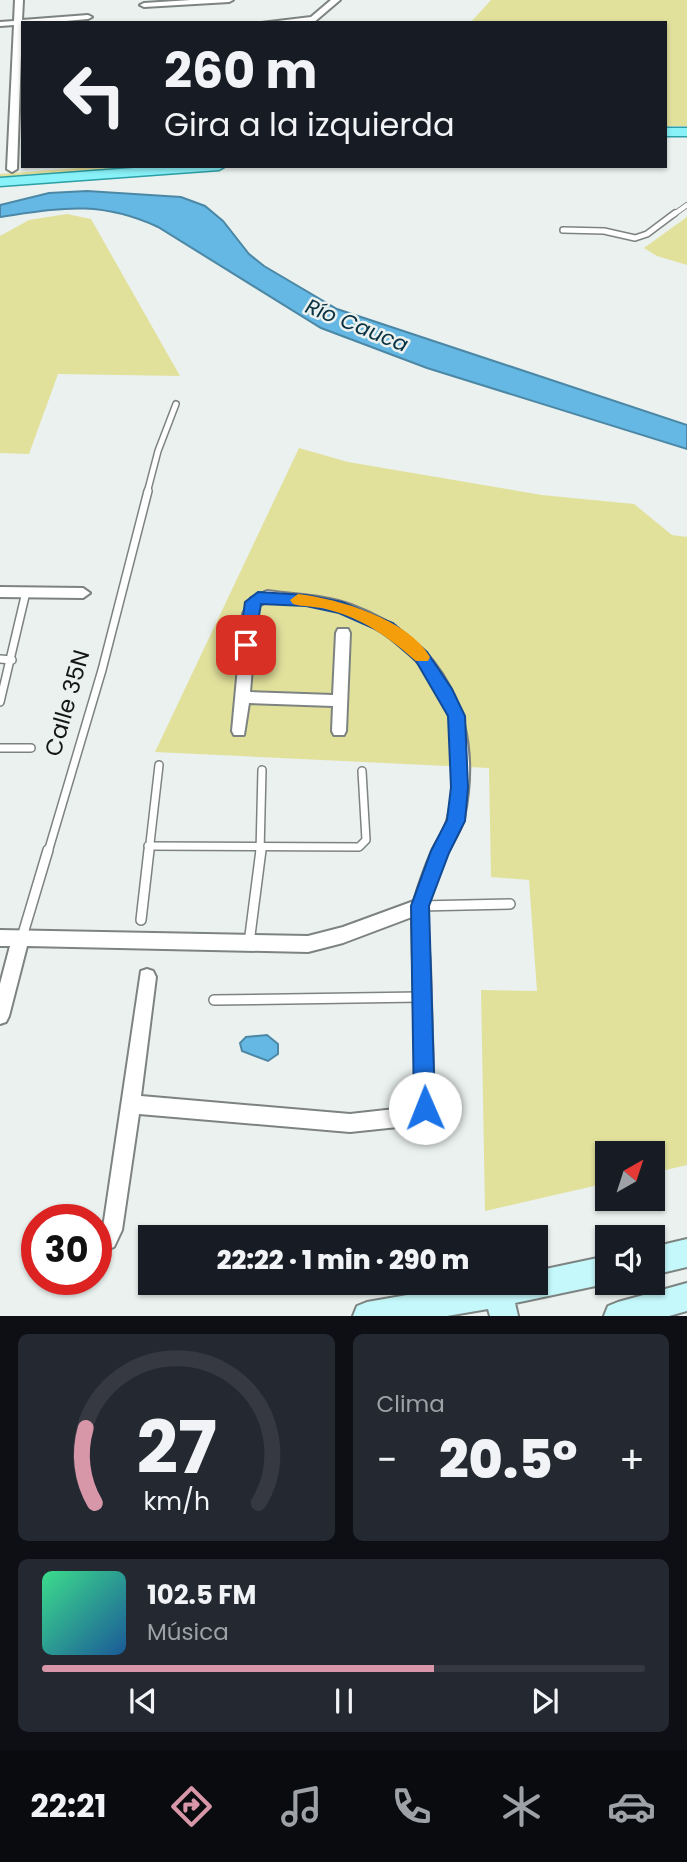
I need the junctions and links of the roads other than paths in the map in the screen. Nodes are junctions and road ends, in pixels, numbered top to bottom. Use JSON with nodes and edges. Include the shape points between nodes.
{"nodes":[{"id":1,"x":19,"y":0,"type":"edge"},
{"id":2,"x":229,"y":0,"type":"edge"},
{"id":3,"x":336,"y":0,"type":"edge"},
{"id":4,"x":144,"y":5,"type":"dead end"},
{"id":5,"x":88,"y":17,"type":"dead end"},
{"id":6,"x":32,"y":21,"type":"edge"},
{"id":7,"x":310,"y":21,"type":"edge"},
{"id":8,"x":18,"y":22,"type":"junction"},
{"id":9,"x":21,"y":22,"type":"edge"},
{"id":10,"x":0,"y":24,"type":"edge"},
{"id":11,"x":15,"y":85,"type":"edge"},
{"id":12,"x":13,"y":121,"type":"junction"},
{"id":13,"x":0,"y":122,"type":"edge"},
{"id":14,"x":667,"y":132,"type":"edge"},
{"id":15,"x":687,"y":132,"type":"edge"},
{"id":16,"x":687,"y":145,"type":"edge"},
{"id":17,"x":667,"y":146,"type":"edge"},
{"id":18,"x":192,"y":168,"type":"edge"},
{"id":19,"x":6,"y":169,"type":"edge"},
{"id":20,"x":0,"y":182,"type":"edge"},
{"id":21,"x":687,"y":205,"type":"edge"},
{"id":22,"x":564,"y":230,"type":"dead end"},
{"id":23,"x":176,"y":404,"type":"dead end"},
{"id":24,"x":0,"y":592,"type":"edge"},
{"id":25,"x":26,"y":592,"type":"junction"},
{"id":26,"x":83,"y":593,"type":"dead end"},
{"id":27,"x":343,"y":633,"type":"dead end"},
{"id":28,"x":0,"y":659,"type":"edge"},
{"id":29,"x":12,"y":660,"type":"junction"},
{"id":30,"x":242,"y":697,"type":"junction"},
{"id":31,"x":340,"y":701,"type":"junction"},
{"id":32,"x":0,"y":702,"type":"edge"},
{"id":33,"x":239,"y":731,"type":"dead end"},
{"id":34,"x":339,"y":731,"type":"dead end"},
{"id":35,"x":0,"y":748,"type":"edge"},
{"id":36,"x":31,"y":748,"type":"dead end"},
{"id":37,"x":159,"y":765,"type":"dead end"},
{"id":38,"x":262,"y":770,"type":"dead end"},
{"id":39,"x":362,"y":771,"type":"dead end"},
{"id":40,"x":148,"y":846,"type":"junction"},
{"id":41,"x":261,"y":847,"type":"junction"},
{"id":42,"x":510,"y":904,"type":"dead end"},
{"id":43,"x":420,"y":906,"type":"junction"},
{"id":44,"x":141,"y":920,"type":"dead end"},
{"id":45,"x":0,"y":938,"type":"edge"},
{"id":46,"x":21,"y":938,"type":"junction"},
{"id":47,"x":249,"y":944,"type":"junction"},
{"id":48,"x":147,"y":977,"type":"dead end"},
{"id":49,"x":421,"y":997,"type":"junction"},
{"id":50,"x":214,"y":1000,"type":"dead end"},
{"id":51,"x":0,"y":1016,"type":"edge"},
{"id":52,"x":131,"y":1104,"type":"junction"},
{"id":53,"x":112,"y":1230,"type":"edge"},
{"id":54,"x":687,"y":1253,"type":"edge"},
{"id":55,"x":665,"y":1258,"type":"edge"},
{"id":56,"x":595,"y":1274,"type":"edge"},
{"id":57,"x":687,"y":1297,"type":"edge"},
{"id":58,"x":501,"y":1305,"type":"edge"},
{"id":59,"x":367,"y":1316,"type":"edge"},
{"id":60,"x":618,"y":1316,"type":"edge"}],
"edges":[{"from":1,"to":8,"type":"street"},
{"from":2,"to":4,"type":"street"},
{"from":3,"to":7,"type":"street"},
{"from":5,"to":6,"type":"street"},
{"from":8,"to":9,"type":"street"},
{"from":8,"to":10,"type":"street"},
{"from":8,"to":11,"type":"street"},
{"from":11,"to":12,"type":"street"},
{"from":12,"to":13,"type":"street"},
{"from":12,"to":19,"type":"street"},
{"from":14,"to":15,"type":"main road"},
{"from":16,"to":17,"type":"main road"},
{"from":18,"to":20,"type":"main road"},
{"from":21,"to":22,"type":"lane","via":[[642,237]]},
{"from":23,"to":46,"type":"lane","name":"Calle 35N","via":[[158,451],[102,670]]},
{"from":24,"to":25,"type":"street"},
{"from":25,"to":26,"type":"street"},
{"from":25,"to":29,"type":"lane"},
{"from":27,"to":31,"type":"street"},
{"from":28,"to":29,"type":"lane"},
{"from":29,"to":32,"type":"lane"},
{"from":30,"to":31,"type":"street"},
{"from":30,"to":33,"type":"street"},
{"from":30,"to":43,"type":"street","via":[[249,619],[252,602],[258,598],[342,608],[387,628],[422,656],[456,716],[459,787],[456,821]]},
{"from":31,"to":34,"type":"street"},
{"from":35,"to":36,"type":"lane"},
{"from":37,"to":40,"type":"lane"},
{"from":38,"to":41,"type":"lane"},
{"from":39,"to":41,"type":"lane","via":[[366,840],[359,846]]},
{"from":40,"to":41,"type":"lane"},
{"from":40,"to":44,"type":"lane"},
{"from":41,"to":47,"type":"lane"},
{"from":42,"to":43,"type":"lane"},
{"from":43,"to":47,"type":"street","via":[[308,944]]},
{"from":43,"to":49,"type":"street"},
{"from":45,"to":46,"type":"street"},
{"from":46,"to":47,"type":"street"},
{"from":46,"to":51,"type":"street","name":"Calle 35N"},
{"from":48,"to":52,"type":"street"},
{"from":49,"to":50,"type":"lane"},
{"from":49,"to":52,"type":"street","via":[[425,1108],[418,1116],[350,1123]]},
{"from":52,"to":53,"type":"street"},
{"from":54,"to":55,"type":"main road"},
{"from":56,"to":58,"type":"main road"},
{"from":57,"to":60,"type":"main road"},
{"from":58,"to":59,"type":"main road"}]}
